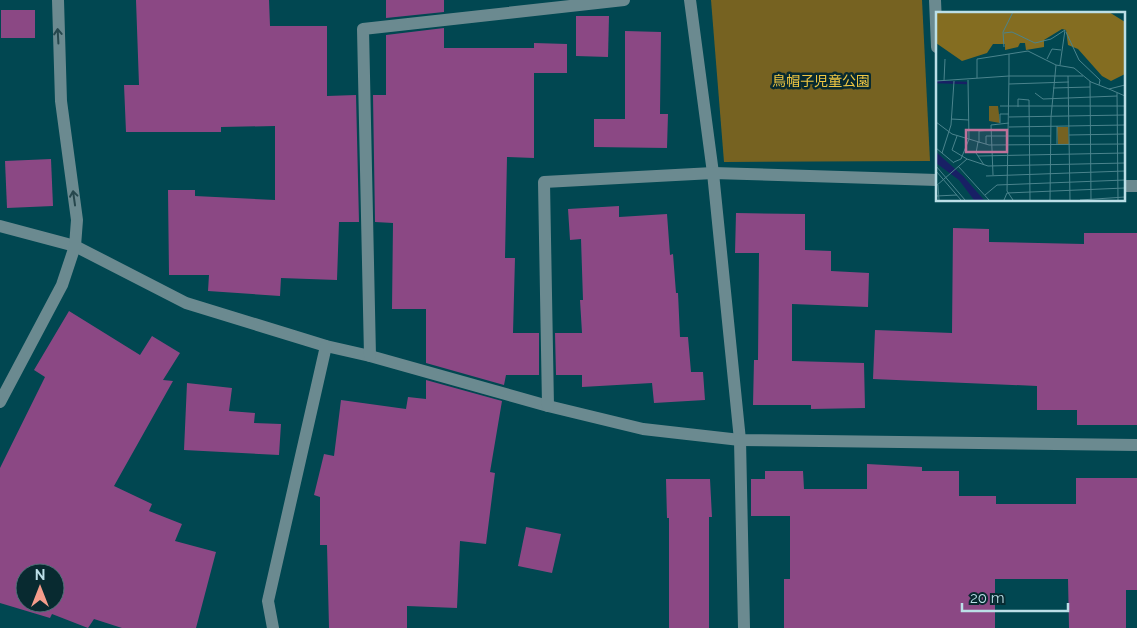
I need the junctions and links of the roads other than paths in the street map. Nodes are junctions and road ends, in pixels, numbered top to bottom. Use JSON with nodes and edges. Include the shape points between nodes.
{"nodes":[{"id":1,"x":58,"y":0,"type":"edge"},
{"id":2,"x":624,"y":0,"type":"edge"},
{"id":3,"x":690,"y":0,"type":"edge"},
{"id":4,"x":935,"y":0,"type":"edge"},
{"id":5,"x":936,"y":24,"type":"edge"},
{"id":6,"x":713,"y":173,"type":"junction"},
{"id":7,"x":936,"y":180,"type":"edge"},
{"id":8,"x":1124,"y":186,"type":"edge"},
{"id":9,"x":1137,"y":186,"type":"edge"},
{"id":10,"x":0,"y":226,"type":"edge"},
{"id":11,"x":75,"y":246,"type":"junction"},
{"id":12,"x":326,"y":346,"type":"junction"},
{"id":13,"x":370,"y":356,"type":"junction"},
{"id":14,"x":0,"y":402,"type":"edge"},
{"id":15,"x":548,"y":406,"type":"junction"},
{"id":16,"x":740,"y":440,"type":"junction"},
{"id":17,"x":1137,"y":446,"type":"edge"},
{"id":18,"x":273,"y":628,"type":"edge"},
{"id":19,"x":744,"y":628,"type":"edge"}],
"edges":[{"from":11,"to":1,"type":"street","one_way":true,"via":[[77,220],[61,101]]},
{"from":2,"to":13,"type":"street","via":[[363,29]]},
{"from":3,"to":6,"type":"street"},
{"from":4,"to":5,"type":"street"},
{"from":6,"to":7,"type":"street"},
{"from":6,"to":15,"type":"street","via":[[544,182]]},
{"from":6,"to":16,"type":"street"},
{"from":8,"to":9,"type":"street"},
{"from":10,"to":11,"type":"street"},
{"from":11,"to":12,"type":"street","via":[[186,303]]},
{"from":11,"to":14,"type":"street","via":[[62,285]]},
{"from":12,"to":13,"type":"street"},
{"from":12,"to":18,"type":"street","via":[[268,601]]},
{"from":13,"to":15,"type":"street"},
{"from":15,"to":16,"type":"street","via":[[643,429]]},
{"from":16,"to":17,"type":"street"},
{"from":16,"to":19,"type":"street"}]}
